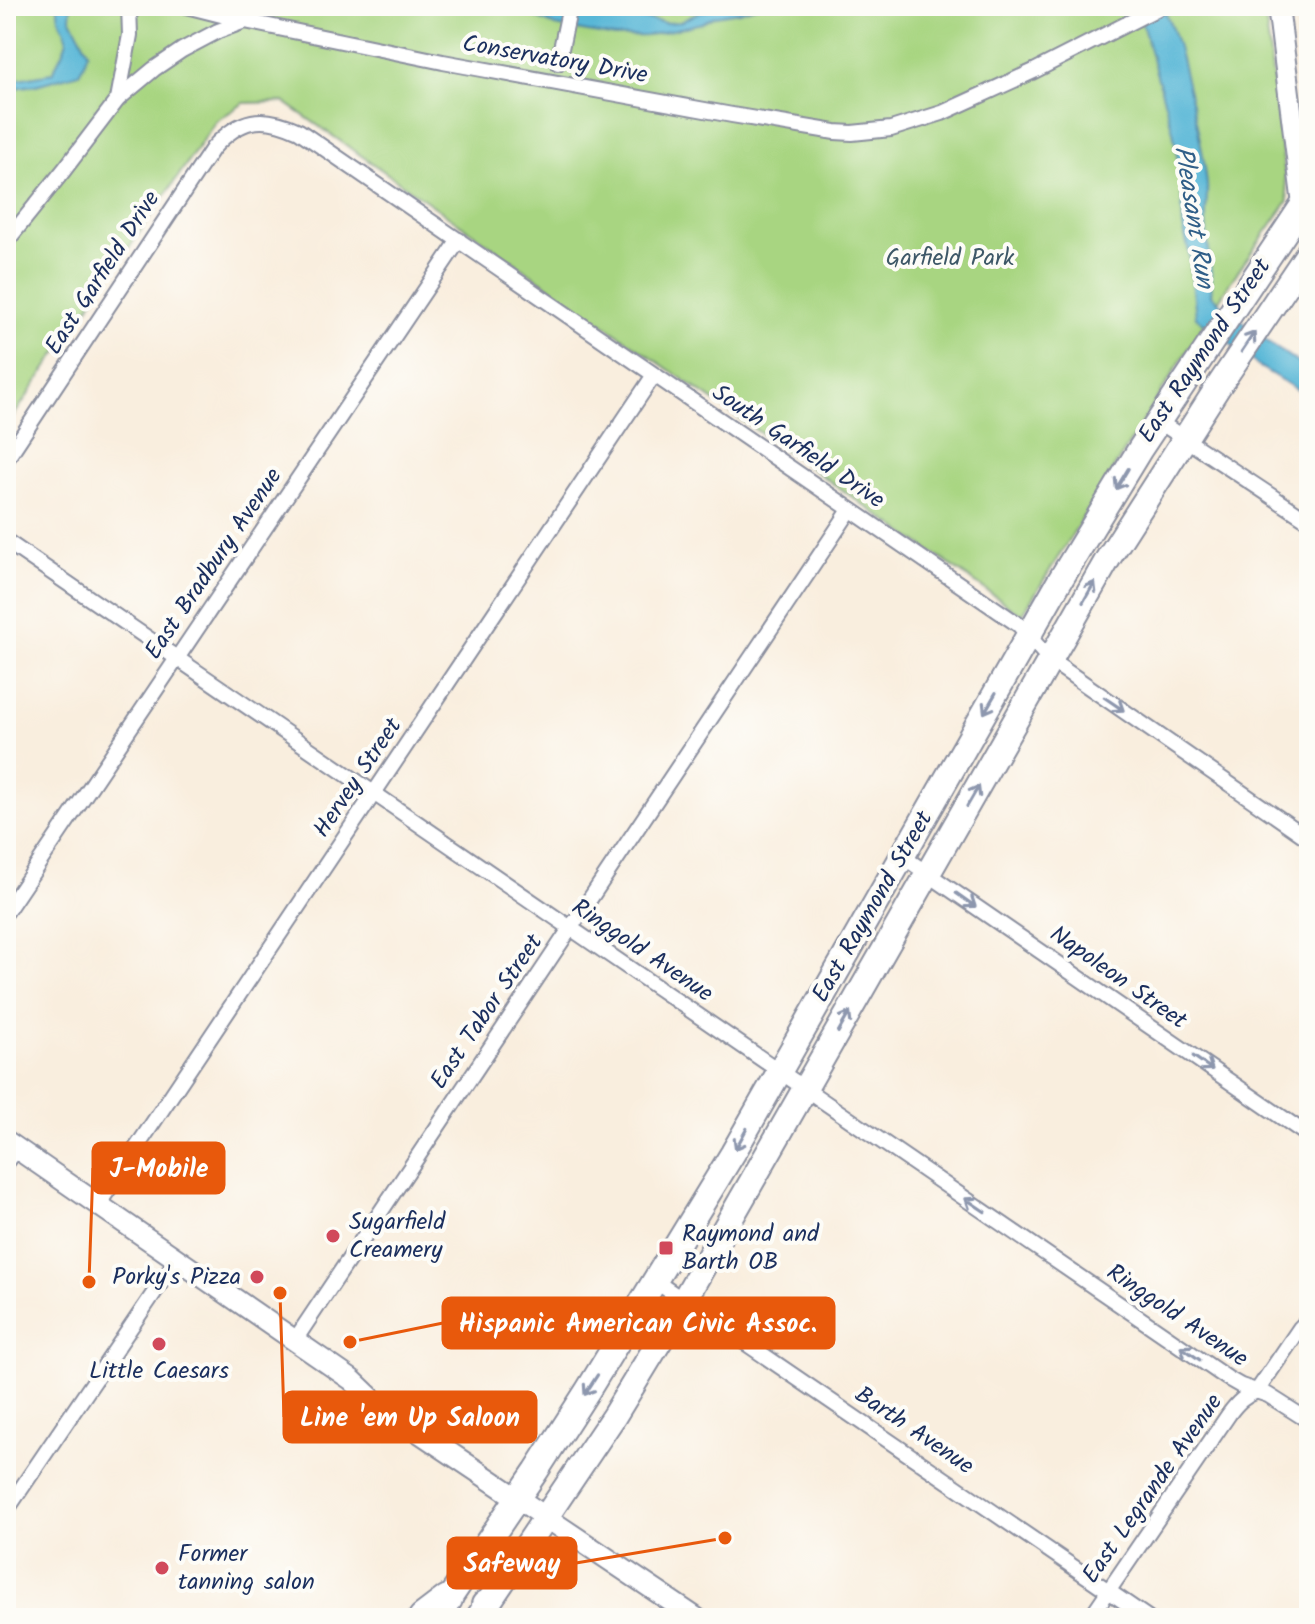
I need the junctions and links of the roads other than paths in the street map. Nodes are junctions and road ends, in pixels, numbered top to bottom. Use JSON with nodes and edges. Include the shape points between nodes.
{"nodes":[{"id":1,"x":129,"y":6,"type":"edge"},
{"id":2,"x":186,"y":6,"type":"edge"},
{"id":3,"x":570,"y":6,"type":"edge"},
{"id":4,"x":1162,"y":6,"type":"edge"},
{"id":5,"x":1278,"y":6,"type":"edge"},
{"id":6,"x":245,"y":21,"type":"junction"},
{"id":7,"x":558,"y":63,"type":"dead end"},
{"id":8,"x":118,"y":99,"type":"junction"},
{"id":9,"x":248,"y":121,"type":"joint"},
{"id":10,"x":1307,"y":207,"type":"edge"},
{"id":11,"x":459,"y":240,"type":"junction"},
{"id":12,"x":6,"y":242,"type":"edge"},
{"id":13,"x":1309,"y":252,"type":"edge"},
{"id":14,"x":654,"y":375,"type":"junction"},
{"id":15,"x":1158,"y":421,"type":"junction"},
{"id":16,"x":1184,"y":438,"type":"junction"},
{"id":17,"x":6,"y":460,"type":"edge"},
{"id":18,"x":850,"y":510,"type":"junction"},
{"id":19,"x":1309,"y":521,"type":"edge"},
{"id":20,"x":6,"y":541,"type":"edge"},
{"id":21,"x":1028,"y":636,"type":"junction"},
{"id":22,"x":177,"y":659,"type":"junction"},
{"id":23,"x":1050,"y":660,"type":"junction"},
{"id":24,"x":374,"y":794,"type":"junction"},
{"id":25,"x":1309,"y":839,"type":"edge"},
{"id":26,"x":902,"y":856,"type":"junction"},
{"id":27,"x":928,"y":874,"type":"junction"},
{"id":28,"x":6,"y":912,"type":"edge"},
{"id":29,"x":570,"y":928,"type":"junction"},
{"id":30,"x":779,"y":1071,"type":"junction"},
{"id":31,"x":805,"y":1089,"type":"junction"},
{"id":32,"x":1309,"y":1136,"type":"edge"},
{"id":33,"x":10,"y":1150,"type":"edge"},
{"id":34,"x":98,"y":1205,"type":"junction"},
{"id":35,"x":177,"y":1259,"type":"junction"},
{"id":36,"x":655,"y":1281,"type":"junction"},
{"id":37,"x":684,"y":1300,"type":"junction"},
{"id":38,"x":1309,"y":1319,"type":"edge"},
{"id":39,"x":295,"y":1340,"type":"junction"},
{"id":40,"x":1257,"y":1391,"type":"junction"},
{"id":41,"x":1309,"y":1421,"type":"edge"},
{"id":42,"x":517,"y":1499,"type":"junction"},
{"id":43,"x":6,"y":1511,"type":"edge"},
{"id":44,"x":546,"y":1517,"type":"junction"},
{"id":45,"x":1108,"y":1591,"type":"junction"},
{"id":46,"x":442,"y":1608,"type":"edge"},
{"id":47,"x":484,"y":1614,"type":"edge"},
{"id":48,"x":423,"y":1618,"type":"edge"},
{"id":49,"x":696,"y":1618,"type":"edge"},
{"id":50,"x":1090,"y":1618,"type":"edge"},
{"id":51,"x":1148,"y":1618,"type":"edge"}],
"edges":[{"from":1,"to":8,"type":"street","via":[[129,44]]},
{"from":2,"to":6,"type":"street","name":"Conservatory Drive"},
{"from":3,"to":7,"type":"street"},
{"from":4,"to":6,"type":"street","name":"Conservatory Drive","via":[[929,118],[852,133],[443,62]]},
{"from":5,"to":10,"type":"main road"},
{"from":6,"to":8,"type":"street","via":[[182,50]]},
{"from":8,"to":12,"type":"street"},
{"from":9,"to":11,"type":"street","name":"South Garfield Drive","via":[[275,122],[299,131]]},
{"from":9,"to":17,"type":"street","name":"East Garfield Drive","via":[[213,148]]},
{"from":10,"to":15,"type":"main road","name":"East Raymond Street"},
{"from":11,"to":14,"type":"street","name":"South Garfield Drive"},
{"from":11,"to":22,"type":"street","name":"East Bradbury Avenue"},
{"from":16,"to":13,"type":"main road","name":"East Raymond Street","one_way":true},
{"from":14,"to":18,"type":"street","name":"South Garfield Drive"},
{"from":14,"to":24,"type":"street","name":"Hervey Street"},
{"from":15,"to":16,"type":"street"},
{"from":15,"to":21,"type":"main road","name":"East Raymond Street","one_way":true},
{"from":16,"to":19,"type":"street"},
{"from":23,"to":16,"type":"main road","name":"East Raymond Street","one_way":true},
{"from":18,"to":21,"type":"street","name":"South Garfield Drive"},
{"from":18,"to":29,"type":"street","name":"East Tabor Street"},
{"from":20,"to":22,"type":"street","name":"Ringgold Avenue"},
{"from":21,"to":23,"type":"street","name":"South Garfield Drive"},
{"from":21,"to":26,"type":"main road","name":"East Raymond Street","one_way":true},
{"from":22,"to":24,"type":"street","name":"Ringgold Avenue"},
{"from":22,"to":28,"type":"street","name":"East Bradbury Avenue"},
{"from":23,"to":25,"type":"street","name":"South Garfield Drive","one_way":true},
{"from":27,"to":23,"type":"main road","name":"East Raymond Street","one_way":true},
{"from":24,"to":29,"type":"street","name":"Ringgold Avenue"},
{"from":24,"to":34,"type":"street","name":"Hervey Street"},
{"from":26,"to":27,"type":"street","name":"Napoleon Street"},
{"from":26,"to":30,"type":"main road","name":"East Raymond Street"},
{"from":31,"to":27,"type":"main road","name":"East Raymond Street","one_way":true},
{"from":27,"to":32,"type":"street","name":"Napoleon Street","one_way":true},
{"from":29,"to":30,"type":"street","name":"Ringgold Avenue"},
{"from":29,"to":39,"type":"street","name":"East Tabor Street"},
{"from":30,"to":31,"type":"street","name":"Ringgold Avenue"},
{"from":30,"to":36,"type":"main road","name":"East Raymond Street","one_way":true},
{"from":31,"to":37,"type":"main road","name":"East Raymond Street"},
{"from":40,"to":31,"type":"street","name":"Ringgold Avenue","one_way":true,"via":[[1227,1378]]},
{"from":33,"to":34,"type":"main road"},
{"from":34,"to":35,"type":"main road"},
{"from":35,"to":39,"type":"main road"},
{"from":35,"to":43,"type":"street"},
{"from":36,"to":37,"type":"street","name":"Barth Avenue"},
{"from":36,"to":42,"type":"main road","name":"East Raymond Street","one_way":true},
{"from":37,"to":44,"type":"main road","name":"East Raymond Street"},
{"from":37,"to":45,"type":"street","name":"Barth Avenue"},
{"from":38,"to":40,"type":"street","name":"East Legrande Avenue"},
{"from":39,"to":42,"type":"main road","via":[[377,1404]]},
{"from":40,"to":41,"type":"street","name":"Ringgold Avenue"},
{"from":40,"to":45,"type":"street","name":"East Legrande Avenue","via":[[1229,1414]]},
{"from":42,"to":44,"type":"main road"},
{"from":42,"to":46,"type":"main road","name":"East Raymond Street"},
{"from":44,"to":47,"type":"main road","name":"East Raymond Street"},
{"from":44,"to":49,"type":"main road"},
{"from":45,"to":50,"type":"street","name":"East Legrande Avenue"},
{"from":45,"to":51,"type":"street","name":"Barth Avenue"},
{"from":46,"to":48,"type":"highway"}]}
